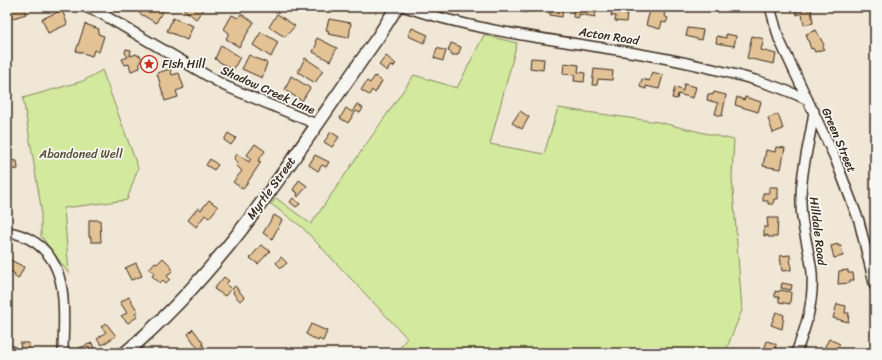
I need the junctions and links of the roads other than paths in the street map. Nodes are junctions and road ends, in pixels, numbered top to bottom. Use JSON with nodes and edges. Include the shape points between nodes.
{"nodes":[{"id":1,"x":85,"y":7,"type":"edge"},
{"id":2,"x":397,"y":7,"type":"edge"},
{"id":3,"x":404,"y":7,"type":"edge"},
{"id":4,"x":770,"y":7,"type":"edge"},
{"id":5,"x":808,"y":100,"type":"junction"},
{"id":6,"x":814,"y":111,"type":"junction"},
{"id":7,"x":316,"y":124,"type":"junction"},
{"id":8,"x":7,"y":232,"type":"edge"},
{"id":9,"x":875,"y":287,"type":"edge"},
{"id":10,"x":63,"y":353,"type":"edge"},
{"id":11,"x":124,"y":353,"type":"edge"},
{"id":12,"x":796,"y":353,"type":"edge"}],
"edges":[{"from":1,"to":7,"type":"street","name":"Shadow Creek Lane","via":[[102,14],[225,86]]},
{"from":2,"to":7,"type":"street","name":"Myrtle Street"},
{"from":3,"to":5,"type":"street","name":"Acton Road","via":[[444,20],[505,33],[650,55],[739,74]]},
{"from":4,"to":5,"type":"street","name":"Green Street","via":[[779,39]]},
{"from":5,"to":6,"type":"street","name":"Green Street"},
{"from":6,"to":9,"type":"street","name":"Green Street","via":[[830,144],[858,221]]},
{"from":6,"to":12,"type":"street","name":"Hilldale Road","via":[[803,170],[801,205],[813,293],[807,322]]},
{"from":7,"to":11,"type":"street","name":"Myrtle Street","via":[[254,212],[196,284],[172,310]]},
{"from":8,"to":10,"type":"street","via":[[29,239],[51,257],[63,295]]}]}
